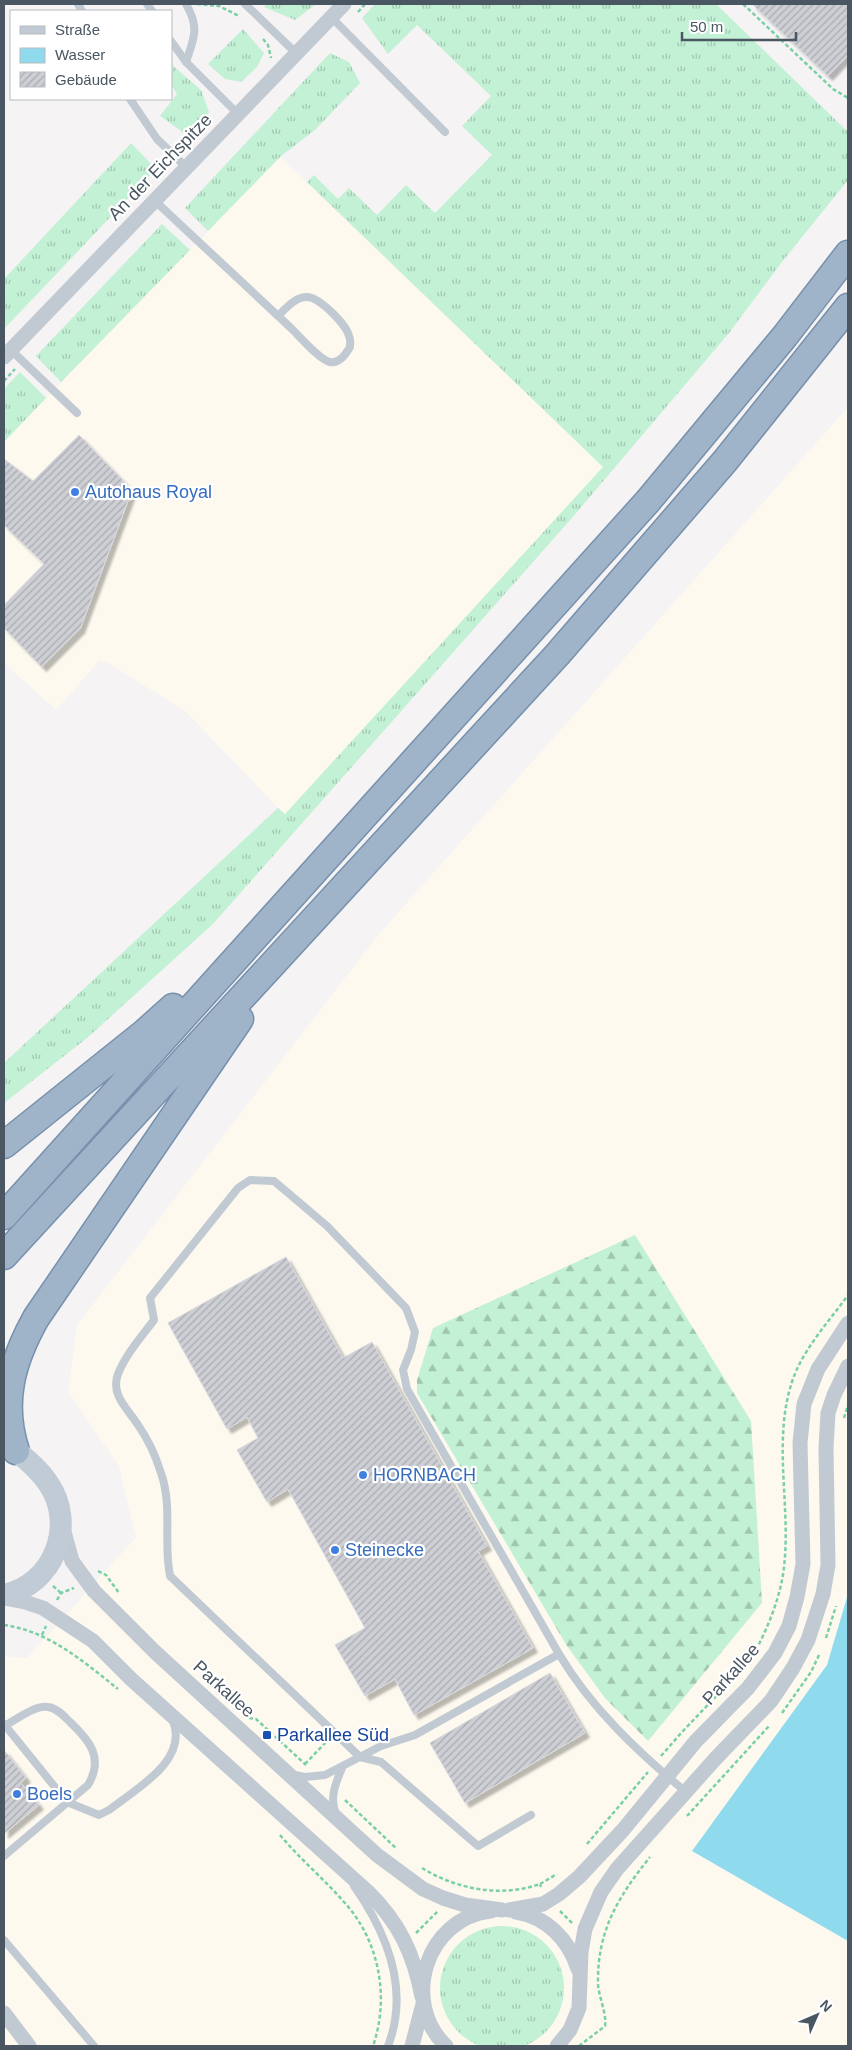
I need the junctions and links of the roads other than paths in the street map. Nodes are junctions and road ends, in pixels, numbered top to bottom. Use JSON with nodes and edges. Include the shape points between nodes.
{"nodes":[{"id":1,"x":186,"y":4,"type":"edge"},
{"id":2,"x":245,"y":4,"type":"edge"},
{"id":3,"x":344,"y":4,"type":"edge"},
{"id":4,"x":331,"y":17,"type":"junction"},
{"id":5,"x":172,"y":42,"type":"edge"},
{"id":6,"x":296,"y":53,"type":"junction"},
{"id":7,"x":186,"y":62,"type":"junction"},
{"id":8,"x":131,"y":100,"type":"edge"},
{"id":9,"x":238,"y":113,"type":"junction"},
{"id":10,"x":446,"y":132,"type":"dead end"},
{"id":11,"x":186,"y":167,"type":"junction"},
{"id":12,"x":154,"y":200,"type":"junction"},
{"id":13,"x":848,"y":254,"type":"edge"},
{"id":14,"x":848,"y":307,"type":"edge"},
{"id":15,"x":278,"y":316,"type":"junction"},
{"id":16,"x":7,"y":353,"type":"edge"},
{"id":17,"x":77,"y":413,"type":"dead end"},
{"id":18,"x":378,"y":850,"type":"junction"},
{"id":19,"x":316,"y":871,"type":"junction"},
{"id":20,"x":4,"y":1145,"type":"edge"},
{"id":21,"x":4,"y":1216,"type":"edge"},
{"id":22,"x":4,"y":1256,"type":"edge"},
{"id":23,"x":848,"y":1323,"type":"edge"},
{"id":24,"x":848,"y":1366,"type":"edge"},
{"id":25,"x":10,"y":1445,"type":"edge"},
{"id":26,"x":61,"y":1518,"type":"junction"},
{"id":27,"x":4,"y":1596,"type":"edge"},
{"id":28,"x":559,"y":1654,"type":"junction"},
{"id":29,"x":165,"y":1710,"type":"junction"},
{"id":30,"x":5,"y":1724,"type":"edge"},
{"id":31,"x":360,"y":1757,"type":"junction"},
{"id":32,"x":342,"y":1768,"type":"junction"},
{"id":33,"x":289,"y":1774,"type":"junction"},
{"id":34,"x":667,"y":1776,"type":"junction"},
{"id":35,"x":686,"y":1792,"type":"junction"},
{"id":36,"x":67,"y":1802,"type":"junction"},
{"id":37,"x":531,"y":1815,"type":"dead end"},
{"id":38,"x":340,"y":1820,"type":"junction"},
{"id":39,"x":4,"y":1856,"type":"edge"},
{"id":40,"x":340,"y":1869,"type":"junction"},
{"id":41,"x":506,"y":1910,"type":"junction"},
{"id":42,"x":4,"y":1940,"type":"edge"},
{"id":43,"x":581,"y":1983,"type":"junction"},
{"id":44,"x":423,"y":2000,"type":"junction"},
{"id":45,"x":4,"y":2013,"type":"edge"},
{"id":46,"x":29,"y":2046,"type":"edge"},
{"id":47,"x":94,"y":2046,"type":"edge"},
{"id":48,"x":388,"y":2046,"type":"edge"},
{"id":49,"x":412,"y":2046,"type":"edge"},
{"id":50,"x":446,"y":2046,"type":"edge"},
{"id":51,"x":558,"y":2046,"type":"edge"}],
"edges":[{"from":1,"to":7,"type":"lane","via":[[194,17],[196,33]]},
{"from":2,"to":6,"type":"lane"},
{"from":3,"to":4,"type":"street","name":"An der Eichspitze"},
{"from":4,"to":6,"type":"street","name":"An der Eichspitze"},
{"from":4,"to":10,"type":"lane"},
{"from":5,"to":7,"type":"lane"},
{"from":6,"to":9,"type":"street","name":"An der Eichspitze"},
{"from":7,"to":9,"type":"lane"},
{"from":8,"to":11,"type":"lane","via":[[157,139]]},
{"from":9,"to":11,"type":"street","name":"An der Eichspitze"},
{"from":11,"to":12,"type":"street","name":"An der Eichspitze"},
{"from":12,"to":15,"type":"lane"},
{"from":12,"to":16,"type":"street","name":"An der Eichspitze"},
{"from":13,"to":19,"type":"highway","via":[[767,358],[648,500]]},
{"from":14,"to":18,"type":"highway","via":[[776,399],[627,576]]},
{"from":15,"to":15,"type":"lane","via":[[329,362],[340,360],[350,347],[346,328],[313,298],[295,301]]},
{"from":16,"to":17,"type":"lane"},
{"from":18,"to":22,"type":"highway"},
{"from":18,"to":25,"type":"highway","via":[[231,1032],[36,1318],[18,1355],[8,1396]]},
{"from":19,"to":20,"type":"highway","via":[[144,1033]]},
{"from":19,"to":21,"type":"highway"},
{"from":23,"to":34,"type":"street","name":"Parkallee","via":[[818,1369],[804,1404],[800,1443],[803,1564],[789,1626],[763,1670]]},
{"from":24,"to":35,"type":"street","name":"Parkallee","via":[[828,1413],[828,1565],[824,1594],[815,1622],[780,1689]]},
{"from":25,"to":26,"type":"main road","via":[[48,1482],[58,1502]]},
{"from":26,"to":27,"type":"main road","via":[[58,1545],[49,1565],[32,1582]]},
{"from":26,"to":33,"type":"street","name":"Parkallee","via":[[72,1561],[84,1580],[155,1652]]},
{"from":27,"to":29,"type":"street","name":"Parkallee","via":[[43,1608],[76,1628]]},
{"from":28,"to":31,"type":"lane","via":[[415,1735]]},
{"from":28,"to":31,"type":"lane","via":[[407,1389],[402,1370],[411,1350],[414,1332],[406,1308],[327,1226],[274,1181],[250,1180],[238,1188],[150,1298],[154,1320],[117,1375],[117,1394],[142,1432],[161,1474],[169,1514],[167,1560],[170,1576]]},
{"from":28,"to":34,"type":"lane","via":[[577,1684]]},
{"from":29,"to":36,"type":"lane","via":[[177,1731],[176,1742],[172,1754],[157,1772],[100,1815]]},
{"from":29,"to":40,"type":"street","name":"Parkallee"},
{"from":30,"to":36,"type":"lane"},
{"from":30,"to":36,"type":"lane","via":[[37,1708],[48,1707],[59,1712],[85,1737],[96,1761],[94,1775],[88,1785]]},
{"from":31,"to":32,"type":"lane"},
{"from":31,"to":37,"type":"lane","via":[[381,1762],[478,1846]]},
{"from":32,"to":33,"type":"lane","via":[[305,1778]]},
{"from":32,"to":38,"type":"lane","via":[[334,1790],[334,1808]]},
{"from":33,"to":38,"type":"street","name":"Parkallee"},
{"from":34,"to":35,"type":"lane"},
{"from":34,"to":41,"type":"street","name":"Parkallee","via":[[591,1865],[567,1888],[534,1906]]},
{"from":35,"to":43,"type":"street","name":"Parkallee","via":[[608,1880],[595,1903],[585,1929]]},
{"from":36,"to":39,"type":"lane"},
{"from":38,"to":41,"type":"street","name":"Parkallee","via":[[396,1870],[423,1889],[464,1905]]},
{"from":40,"to":44,"type":"street","name":"Parkallee","via":[[376,1899],[394,1920],[414,1960]]},
{"from":40,"to":48,"type":"lane","via":[[368,1906],[393,1964],[397,1997]]},
{"from":41,"to":43,"type":"street","name":"Parkallee","via":[[533,1916],[554,1929],[575,1959]]},
{"from":41,"to":44,"type":"street","name":"Parkallee","via":[[473,1915],[448,1930],[434,1948],[425,1968]]},
{"from":42,"to":47,"type":"lane"},
{"from":43,"to":51,"type":"street","name":"Parkallee","via":[[576,2020]]},
{"from":44,"to":49,"type":"street","name":"Parkallee"},
{"from":44,"to":50,"type":"street","name":"Parkallee","via":[[433,2030]]},
{"from":45,"to":46,"type":"street"}]}
